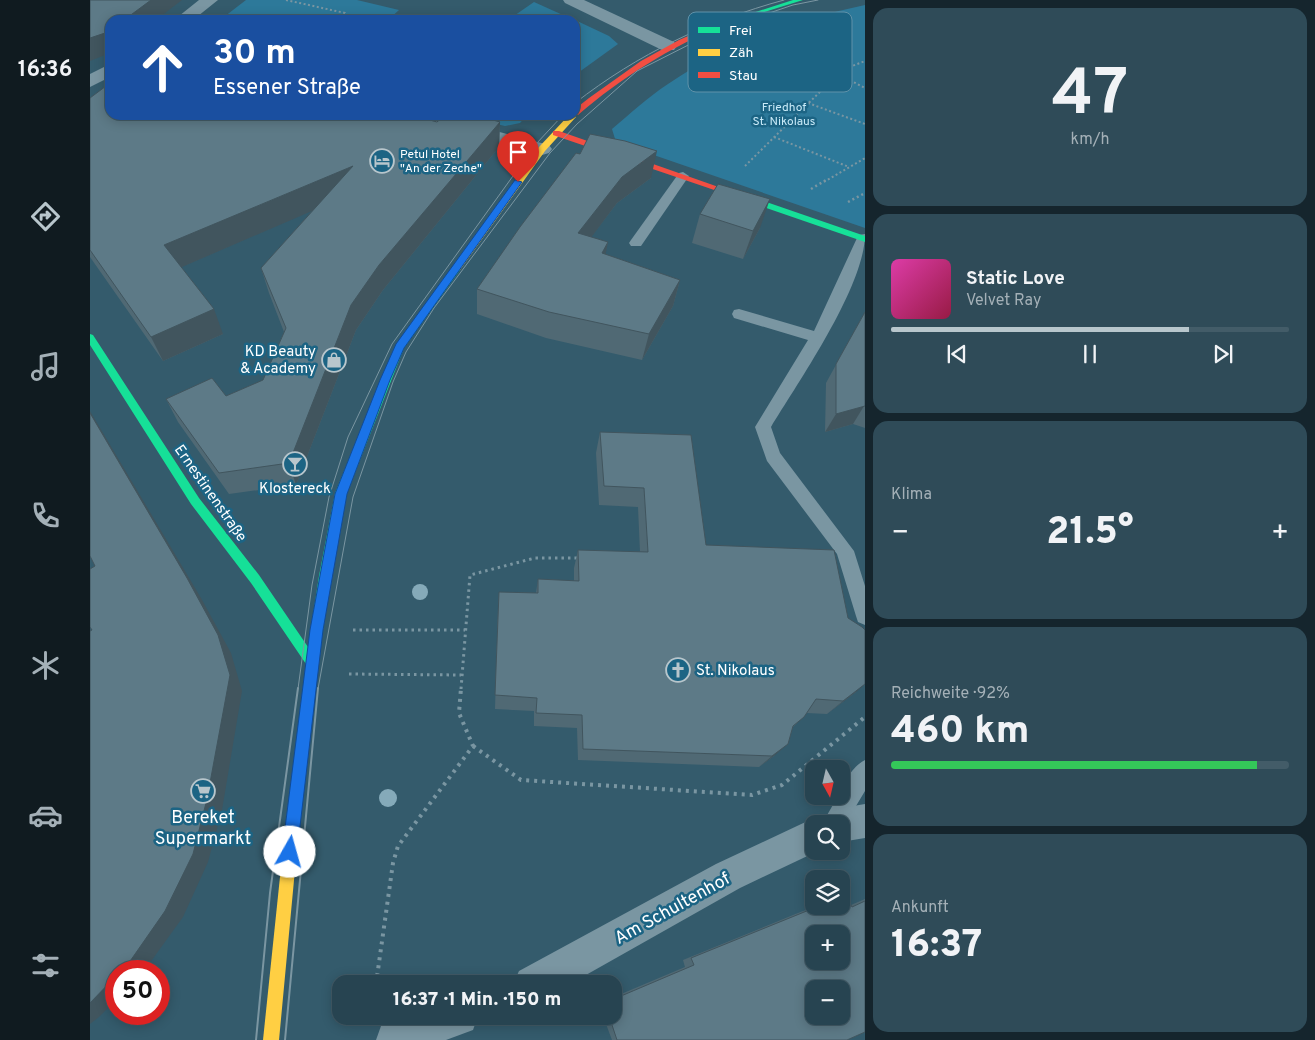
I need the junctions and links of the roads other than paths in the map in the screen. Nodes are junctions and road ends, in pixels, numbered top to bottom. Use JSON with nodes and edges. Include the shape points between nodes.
{"nodes":[{"id":1,"x":210,"y":0,"type":"edge"},
{"id":2,"x":571,"y":0,"type":"edge"},
{"id":3,"x":795,"y":1,"type":"edge"},
{"id":4,"x":760,"y":12,"type":"edge"},
{"id":5,"x":189,"y":15,"type":"edge"},
{"id":6,"x":688,"y":38,"type":"edge"},
{"id":7,"x":668,"y":46,"type":"junction"},
{"id":8,"x":105,"y":72,"type":"edge"},
{"id":9,"x":90,"y":82,"type":"edge"},
{"id":10,"x":580,"y":109,"type":"edge"},
{"id":11,"x":431,"y":120,"type":"edge"},
{"id":12,"x":568,"y":120,"type":"edge"},
{"id":13,"x":556,"y":133,"type":"junction"},
{"id":14,"x":542,"y":150,"type":"junction"},
{"id":15,"x":683,"y":176,"type":"junction"},
{"id":16,"x":864,"y":238,"type":"edge"},
{"id":17,"x":636,"y":243,"type":"dead end"},
{"id":18,"x":739,"y":314,"type":"dead end"},
{"id":19,"x":90,"y":337,"type":"edge"},
{"id":20,"x":817,"y":338,"type":"junction"},
{"id":21,"x":865,"y":616,"type":"edge"},
{"id":22,"x":312,"y":663,"type":"junction"},
{"id":23,"x":865,"y":772,"type":"edge"},
{"id":24,"x":839,"y":815,"type":"edge"},
{"id":25,"x":865,"y":821,"type":"edge"},
{"id":26,"x":850,"y":824,"type":"edge"},
{"id":27,"x":805,"y":839,"type":"edge"},
{"id":28,"x":548,"y":975,"type":"edge"},
{"id":29,"x":435,"y":1025,"type":"edge"},
{"id":30,"x":271,"y":1040,"type":"edge"},
{"id":31,"x":395,"y":1040,"type":"edge"}],
"edges":[{"from":1,"to":5,"type":"street"},
{"from":2,"to":7,"type":"street"},
{"from":3,"to":4,"type":"main road"},
{"from":6,"to":7,"type":"main road"},
{"from":7,"to":10,"type":"main road","via":[[629,69]]},
{"from":8,"to":9,"type":"street"},
{"from":11,"to":14,"type":"street"},
{"from":12,"to":13,"type":"main road"},
{"from":13,"to":14,"type":"main road"},
{"from":13,"to":15,"type":"main road"},
{"from":14,"to":22,"type":"main road","via":[[400,347],[385,380],[341,494]]},
{"from":15,"to":16,"type":"main road"},
{"from":15,"to":17,"type":"lane"},
{"from":16,"to":20,"type":"lane"},
{"from":18,"to":20,"type":"lane"},
{"from":19,"to":22,"type":"main road","name":"Ernestinenstraße","via":[[195,501],[255,579]]},
{"from":20,"to":21,"type":"lane","via":[[763,427],[773,456],[845,551]]},
{"from":22,"to":30,"type":"main road"},
{"from":23,"to":24,"type":"lane"},
{"from":25,"to":26,"type":"street"},
{"from":27,"to":28,"type":"street","name":"Am Schultenhof","via":[[728,876]]},
{"from":29,"to":31,"type":"street"}]}
